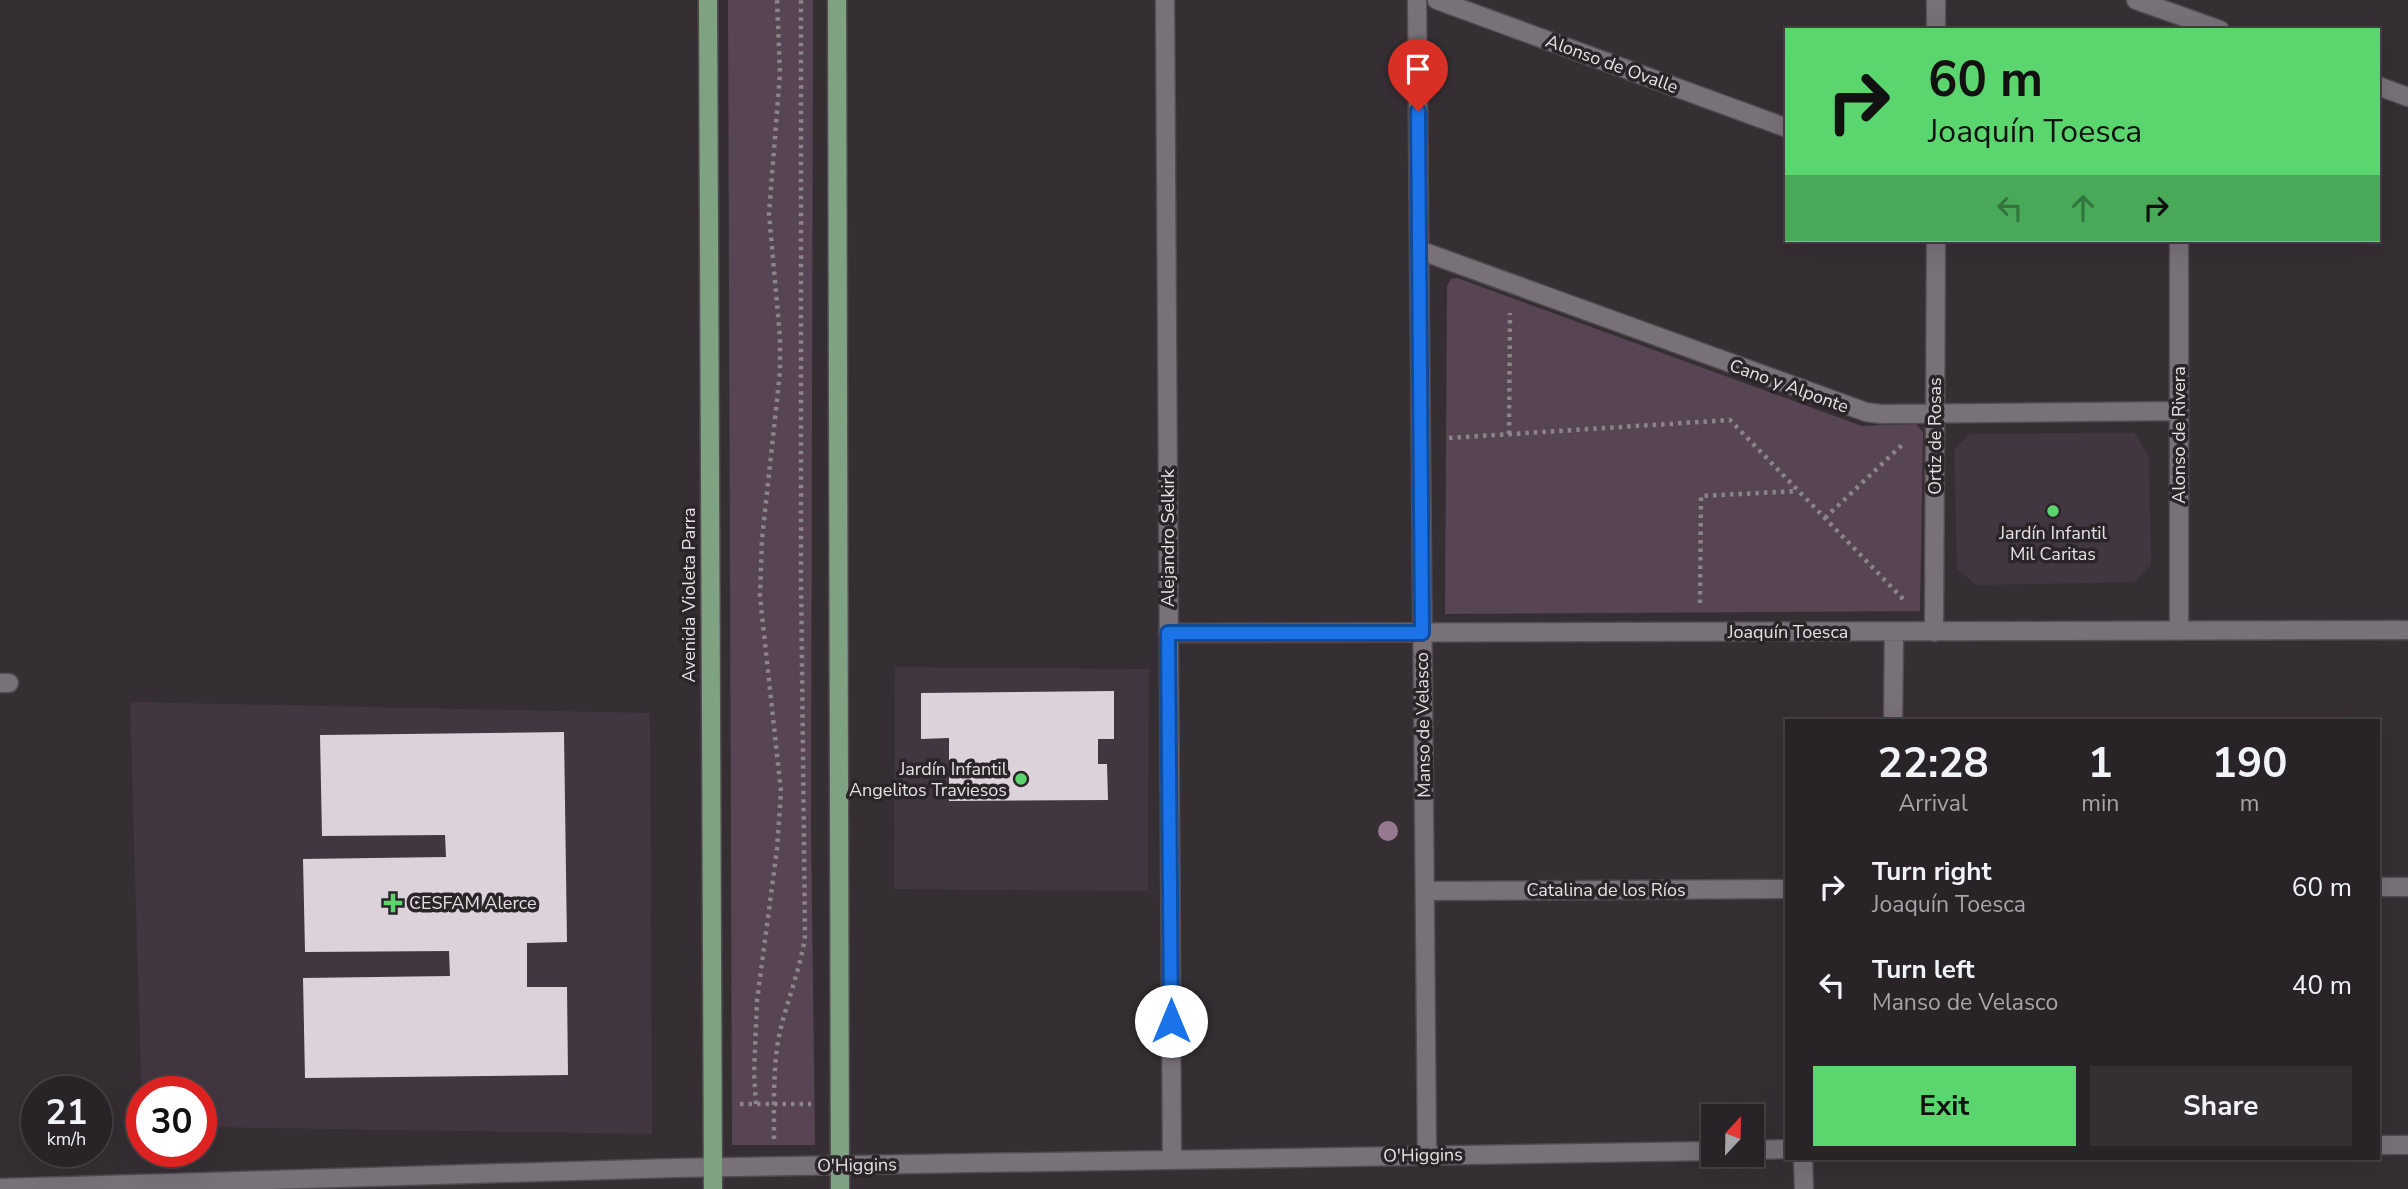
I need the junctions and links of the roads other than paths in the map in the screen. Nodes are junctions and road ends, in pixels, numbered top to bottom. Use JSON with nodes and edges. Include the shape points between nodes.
{"nodes":[{"id":1,"x":708,"y":0,"type":"edge"},
{"id":2,"x":837,"y":0,"type":"edge"},
{"id":3,"x":1164,"y":0,"type":"edge"},
{"id":4,"x":1417,"y":0,"type":"edge"},
{"id":5,"x":1437,"y":0,"type":"edge"},
{"id":6,"x":1936,"y":0,"type":"edge"},
{"id":7,"x":2136,"y":0,"type":"edge"},
{"id":8,"x":2179,"y":23,"type":"edge"},
{"id":9,"x":1936,"y":28,"type":"edge"},
{"id":10,"x":2208,"y":28,"type":"edge"},
{"id":11,"x":2380,"y":87,"type":"edge"},
{"id":12,"x":2408,"y":97,"type":"edge"},
{"id":13,"x":1785,"y":127,"type":"edge"},
{"id":14,"x":1936,"y":242,"type":"edge"},
{"id":15,"x":2179,"y":242,"type":"edge"},
{"id":16,"x":1419,"y":250,"type":"junction"},
{"id":17,"x":2179,"y":411,"type":"junction"},
{"id":18,"x":1935,"y":414,"type":"junction"},
{"id":19,"x":2408,"y":630,"type":"edge"},
{"id":20,"x":2179,"y":631,"type":"junction"},
{"id":21,"x":1894,"y":632,"type":"junction"},
{"id":22,"x":1934,"y":632,"type":"junction"},
{"id":23,"x":1168,"y":633,"type":"junction"},
{"id":24,"x":1422,"y":633,"type":"junction"},
{"id":25,"x":1893,"y":719,"type":"edge"},
{"id":26,"x":2380,"y":887,"type":"edge"},
{"id":27,"x":2408,"y":887,"type":"edge"},
{"id":28,"x":1785,"y":889,"type":"edge"},
{"id":29,"x":1425,"y":891,"type":"junction"},
{"id":30,"x":2380,"y":1145,"type":"edge"},
{"id":31,"x":2408,"y":1145,"type":"edge"},
{"id":32,"x":1785,"y":1149,"type":"edge"},
{"id":33,"x":1701,"y":1150,"type":"edge"},
{"id":34,"x":1764,"y":1150,"type":"edge"},
{"id":35,"x":1427,"y":1155,"type":"junction"},
{"id":36,"x":1171,"y":1160,"type":"junction"},
{"id":37,"x":1803,"y":1160,"type":"edge"},
{"id":38,"x":841,"y":1166,"type":"junction"},
{"id":39,"x":712,"y":1168,"type":"junction"},
{"id":40,"x":210,"y":1186,"type":"edge"},
{"id":41,"x":0,"y":1188,"type":"edge"},
{"id":42,"x":713,"y":1189,"type":"edge"},
{"id":43,"x":841,"y":1189,"type":"edge"},
{"id":44,"x":1804,"y":1189,"type":"edge"}],
"edges":[{"from":1,"to":39,"type":"main road","name":"Avenida Violeta Parra"},
{"from":2,"to":38,"type":"main road"},
{"from":3,"to":23,"type":"street","name":"Alejandro Selkirk"},
{"from":4,"to":16,"type":"street","name":"Manso de Velasco"},
{"from":5,"to":13,"type":"street","name":"Alonso de Ovalle"},
{"from":6,"to":9,"type":"street"},
{"from":7,"to":8,"type":"street"},
{"from":8,"to":10,"type":"street"},
{"from":11,"to":12,"type":"street"},
{"from":14,"to":18,"type":"street","name":"Ortiz de Rosas"},
{"from":15,"to":17,"type":"street","name":"Alonso de Rivera"},
{"from":16,"to":18,"type":"street","name":"Cano y Alponte","via":[[1850,408],[1881,414]]},
{"from":16,"to":24,"type":"street","name":"Manso de Velasco"},
{"from":17,"to":18,"type":"street","name":"Cano y Alponte"},
{"from":17,"to":20,"type":"street","name":"Alonso de Rivera"},
{"from":18,"to":22,"type":"street","name":"Ortiz de Rosas"},
{"from":19,"to":20,"type":"street","name":"Joaquín Toesca"},
{"from":20,"to":22,"type":"street","name":"Joaquín Toesca"},
{"from":21,"to":22,"type":"street","name":"Joaquín Toesca"},
{"from":21,"to":24,"type":"street","name":"Joaquín Toesca"},
{"from":21,"to":25,"type":"street"},
{"from":23,"to":24,"type":"street","name":"Joaquín Toesca"},
{"from":23,"to":36,"type":"street","name":"Alejandro Selkirk"},
{"from":24,"to":29,"type":"street","name":"Manso de Velasco"},
{"from":26,"to":27,"type":"street"},
{"from":28,"to":29,"type":"street","name":"Catalina de los Ríos"},
{"from":29,"to":35,"type":"street","name":"Manso de Velasco"},
{"from":30,"to":31,"type":"street"},
{"from":32,"to":34,"type":"street"},
{"from":33,"to":35,"type":"street","name":"O'Higgins"},
{"from":35,"to":36,"type":"street","name":"O'Higgins"},
{"from":36,"to":38,"type":"street","name":"O'Higgins"},
{"from":37,"to":44,"type":"street"},
{"from":38,"to":39,"type":"street","name":"O'Higgins"},
{"from":38,"to":43,"type":"main road"},
{"from":39,"to":40,"type":"street","name":"O'Higgins"},
{"from":39,"to":42,"type":"main road","name":"Avenida Violeta Parra"},
{"from":40,"to":41,"type":"street","name":"O'Higgins"}]}
